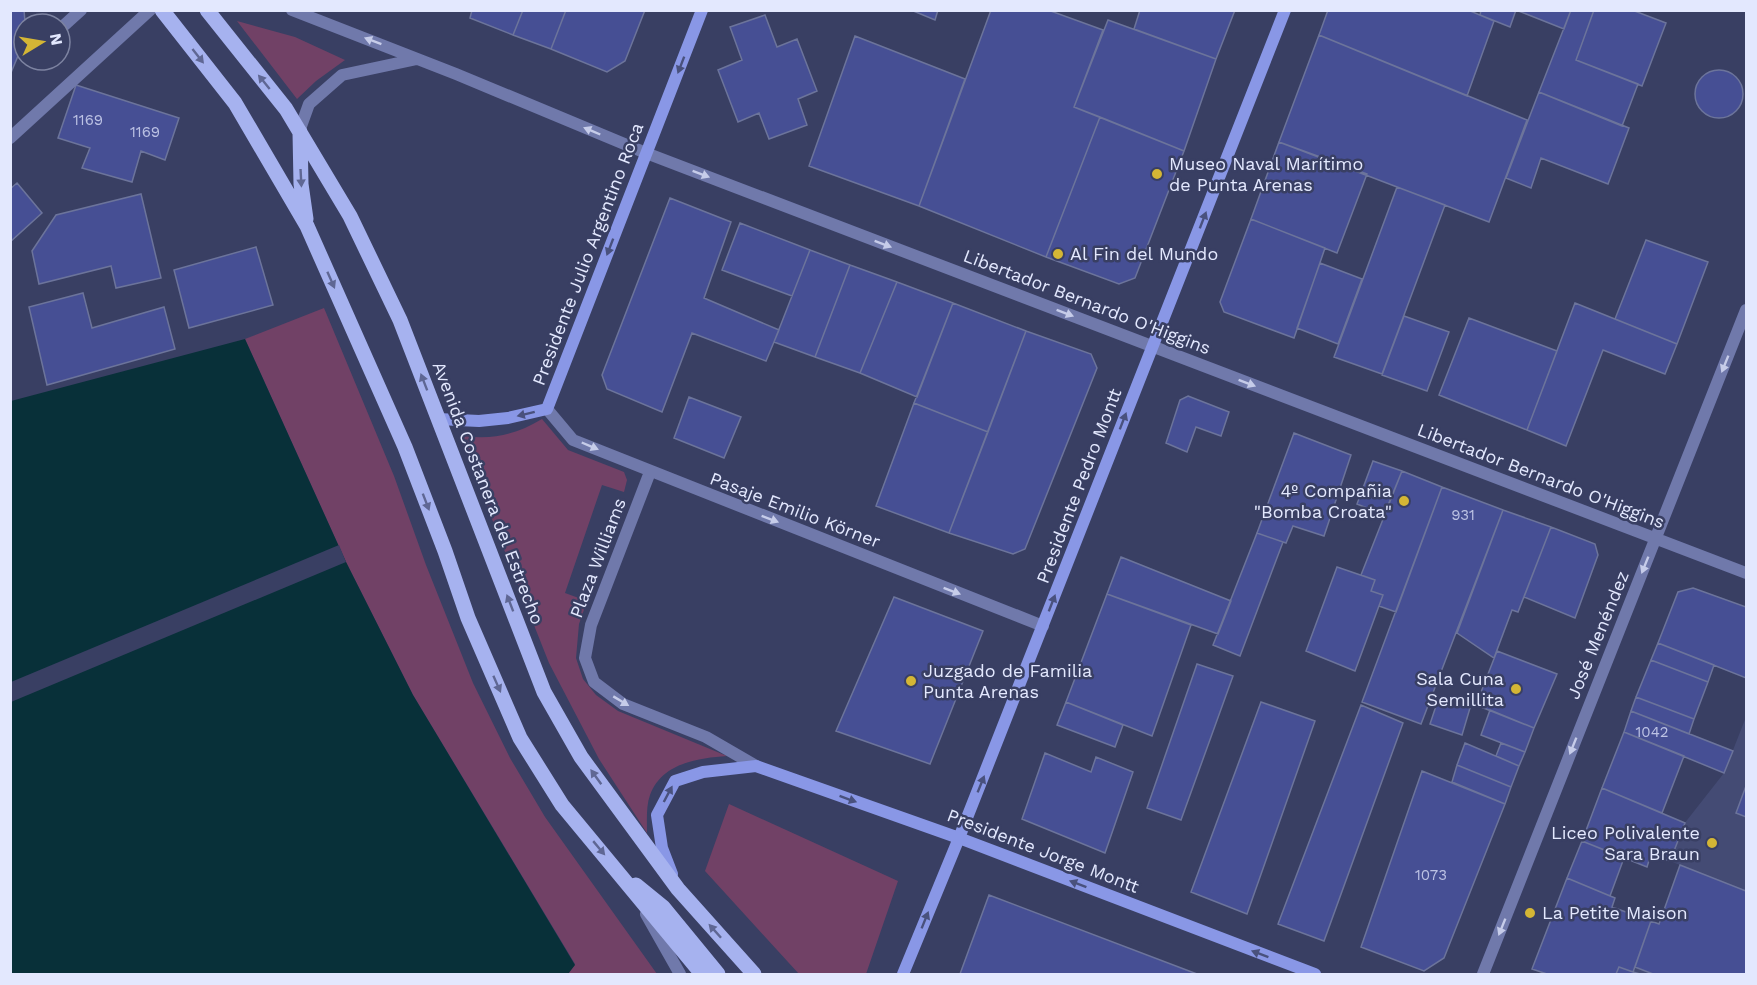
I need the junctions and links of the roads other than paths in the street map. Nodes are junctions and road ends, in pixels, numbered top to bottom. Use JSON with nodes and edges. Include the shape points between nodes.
{"nodes":[{"id":1,"x":150,"y":10,"type":"edge"},
{"id":2,"x":162,"y":10,"type":"edge"},
{"id":3,"x":207,"y":10,"type":"edge"},
{"id":4,"x":292,"y":10,"type":"edge"},
{"id":5,"x":702,"y":10,"type":"edge"},
{"id":6,"x":1285,"y":10,"type":"edge"},
{"id":7,"x":418,"y":59,"type":"junction"},
{"id":8,"x":300,"y":129,"type":"junction"},
{"id":9,"x":10,"y":138,"type":"edge"},
{"id":10,"x":646,"y":153,"type":"junction"},
{"id":11,"x":307,"y":226,"type":"junction"},
{"id":12,"x":1746,"y":310,"type":"edge"},
{"id":13,"x":1153,"y":347,"type":"junction"},
{"id":14,"x":547,"y":409,"type":"junction"},
{"id":15,"x":438,"y":419,"type":"junction"},
{"id":16,"x":650,"y":472,"type":"junction"},
{"id":17,"x":1656,"y":539,"type":"junction"},
{"id":18,"x":1746,"y":573,"type":"edge"},
{"id":19,"x":1043,"y":627,"type":"junction"},
{"id":20,"x":585,"y":658,"type":"joint"},
{"id":21,"x":756,"y":766,"type":"junction"},
{"id":22,"x":959,"y":838,"type":"junction"},
{"id":23,"x":615,"y":868,"type":"junction"},
{"id":24,"x":678,"y":889,"type":"junction"},
{"id":25,"x":637,"y":897,"type":"junction"},
{"id":26,"x":680,"y":975,"type":"edge"},
{"id":27,"x":702,"y":975,"type":"edge"},
{"id":28,"x":718,"y":975,"type":"edge"},
{"id":29,"x":754,"y":975,"type":"edge"},
{"id":30,"x":903,"y":975,"type":"edge"},
{"id":31,"x":1315,"y":975,"type":"edge"},
{"id":32,"x":1483,"y":975,"type":"edge"}],
"edges":[{"from":1,"to":9,"type":"street"},
{"from":2,"to":11,"type":"main road","one_way":true,"via":[[235,103]]},
{"from":8,"to":3,"type":"main road","name":"Avenida Costanera del Estrecho","one_way":true},
{"from":7,"to":4,"type":"street","name":"Libertador Bernardo O'Higgins","one_way":true},
{"from":5,"to":10,"type":"street","name":"Presidente Julio Argentino Roca","one_way":true},
{"from":13,"to":6,"type":"street","name":"Presidente Pedro Montt","one_way":true},
{"from":7,"to":8,"type":"street","via":[[342,75],[309,104]]},
{"from":10,"to":7,"type":"street","name":"Libertador Bernardo O'Higgins","one_way":true},
{"from":8,"to":11,"type":"main road","one_way":true},
{"from":15,"to":8,"type":"main road","name":"Avenida Costanera del Estrecho","one_way":true,"via":[[400,320],[350,216]]},
{"from":10,"to":13,"type":"street","name":"Libertador Bernardo O'Higgins","one_way":true},
{"from":10,"to":14,"type":"street","name":"Presidente Julio Argentino Roca","one_way":true},
{"from":11,"to":23,"type":"main road","one_way":true,"via":[[405,447],[468,618],[520,738],[562,805]]},
{"from":12,"to":17,"type":"street","name":"José Menéndez","one_way":true},
{"from":13,"to":17,"type":"street","name":"Libertador Bernardo O'Higgins","one_way":true},
{"from":19,"to":13,"type":"street","name":"Presidente Pedro Montt","one_way":true},
{"from":14,"to":15,"type":"street","name":"Presidente Julio Argentino Roca","one_way":true,"via":[[479,421]]},
{"from":14,"to":16,"type":"street","name":"Pasaje Emilio Körner","one_way":true,"via":[[573,440]]},
{"from":24,"to":15,"type":"main road","name":"Avenida Costanera del Estrecho","one_way":true,"via":[[581,756],[544,692]]},
{"from":16,"to":19,"type":"street","name":"Pasaje Emilio Körner","one_way":true},
{"from":16,"to":20,"type":"street","name":"Plaza Williams","via":[[591,625]]},
{"from":17,"to":18,"type":"street","name":"Libertador Bernardo O'Higgins"},
{"from":17,"to":32,"type":"street","name":"José Menéndez","one_way":true},
{"from":22,"to":19,"type":"street","name":"Presidente Pedro Montt","one_way":true},
{"from":20,"to":21,"type":"street","name":"Presidente Jorge Montt","one_way":true,"via":[[594,682],[623,704],[706,737]]},
{"from":21,"to":22,"type":"street","name":"Presidente Jorge Montt","one_way":true},
{"from":24,"to":21,"type":"street","name":"Presidente Jorge Montt","one_way":true,"via":[[662,848],[657,815],[675,781],[703,772]]},
{"from":30,"to":22,"type":"street","name":"Presidente Pedro Montt","one_way":true},
{"from":31,"to":22,"type":"street","name":"Presidente Jorge Montt","one_way":true},
{"from":23,"to":25,"type":"main road"},
{"from":23,"to":28,"type":"main road","via":[[663,907]]},
{"from":29,"to":24,"type":"main road","name":"Avenida Costanera del Estrecho","one_way":true},
{"from":25,"to":26,"type":"street"},
{"from":25,"to":27,"type":"main road"}]}
